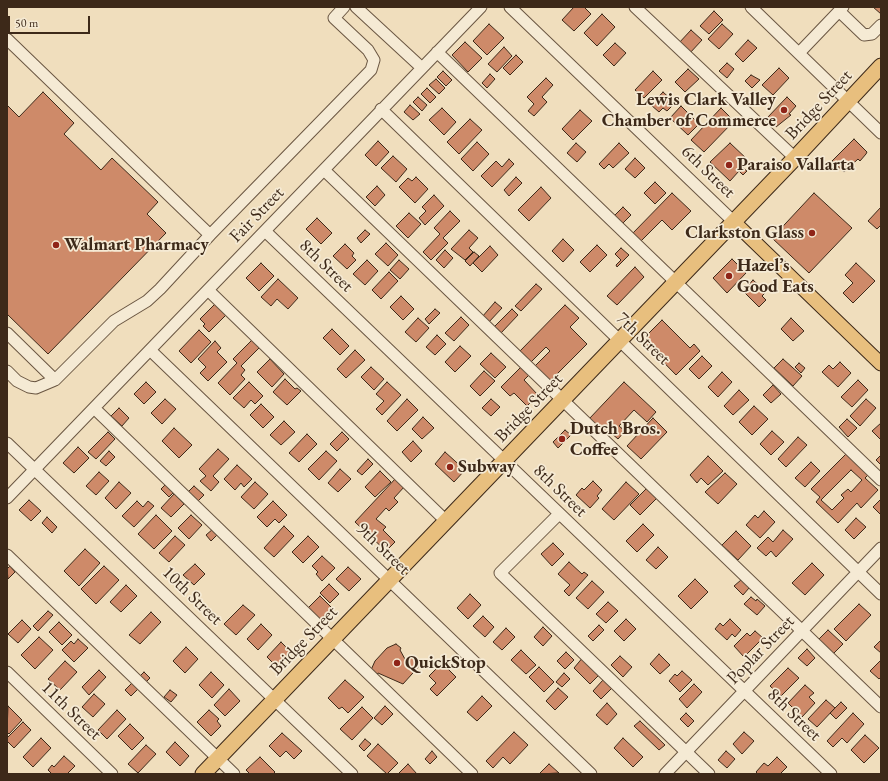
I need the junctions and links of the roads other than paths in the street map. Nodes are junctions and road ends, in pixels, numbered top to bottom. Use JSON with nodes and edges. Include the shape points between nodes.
{"nodes":[{"id":1,"x":344,"y":7,"type":"edge"},
{"id":2,"x":356,"y":7,"type":"edge"},
{"id":3,"x":481,"y":7,"type":"edge"},
{"id":4,"x":510,"y":7,"type":"edge"},
{"id":5,"x":635,"y":7,"type":"edge"},
{"id":6,"x":751,"y":7,"type":"edge"},
{"id":7,"x":841,"y":9,"type":"edge"},
{"id":8,"x":881,"y":25,"type":"edge"},
{"id":9,"x":7,"y":39,"type":"edge"},
{"id":10,"x":437,"y":52,"type":"junction"},
{"id":11,"x":799,"y":53,"type":"junction"},
{"id":12,"x":881,"y":66,"type":"edge"},
{"id":13,"x":422,"y":68,"type":"junction"},
{"id":14,"x":849,"y":102,"type":"junction"},
{"id":15,"x":381,"y":110,"type":"junction"},
{"id":16,"x":881,"y":133,"type":"edge"},
{"id":17,"x":795,"y":158,"type":"junction"},
{"id":18,"x":324,"y":170,"type":"junction"},
{"id":19,"x":734,"y":222,"type":"junction"},
{"id":20,"x":265,"y":231,"type":"junction"},
{"id":21,"x":210,"y":235,"type":"junction"},
{"id":22,"x":676,"y":282,"type":"junction"},
{"id":23,"x":208,"y":290,"type":"junction"},
{"id":24,"x":7,"y":333,"type":"edge"},
{"id":25,"x":619,"y":340,"type":"junction"},
{"id":26,"x":150,"y":350,"type":"junction"},
{"id":27,"x":881,"y":364,"type":"edge"},
{"id":28,"x":7,"y":371,"type":"edge"},
{"id":29,"x":55,"y":380,"type":"junction"},
{"id":30,"x":562,"y":400,"type":"junction"},
{"id":31,"x":94,"y":408,"type":"junction"},
{"id":32,"x":7,"y":443,"type":"edge"},
{"id":33,"x":504,"y":461,"type":"junction"},
{"id":34,"x":35,"y":470,"type":"junction"},
{"id":35,"x":881,"y":480,"type":"edge"},
{"id":36,"x":7,"y":498,"type":"edge"},
{"id":37,"x":559,"y":514,"type":"junction"},
{"id":38,"x":446,"y":521,"type":"junction"},
{"id":39,"x":881,"y":548,"type":"edge"},
{"id":40,"x":7,"y":555,"type":"edge"},
{"id":41,"x":858,"y":572,"type":"junction"},
{"id":42,"x":390,"y":579,"type":"junction"},
{"id":43,"x":881,"y":594,"type":"edge"},
{"id":44,"x":802,"y":631,"type":"junction"},
{"id":45,"x":333,"y":639,"type":"junction"},
{"id":46,"x":7,"y":672,"type":"edge"},
{"id":47,"x":745,"y":691,"type":"junction"},
{"id":48,"x":274,"y":699,"type":"junction"},
{"id":49,"x":881,"y":707,"type":"edge"},
{"id":50,"x":686,"y":752,"type":"junction"},
{"id":51,"x":218,"y":758,"type":"junction"},
{"id":52,"x":112,"y":774,"type":"edge"},
{"id":53,"x":203,"y":774,"type":"edge"},
{"id":54,"x":234,"y":774,"type":"edge"},
{"id":55,"x":352,"y":774,"type":"edge"},
{"id":56,"x":472,"y":774,"type":"edge"},
{"id":57,"x":591,"y":774,"type":"edge"},
{"id":58,"x":665,"y":774,"type":"edge"},
{"id":59,"x":709,"y":774,"type":"edge"},
{"id":60,"x":831,"y":774,"type":"edge"}],
"edges":[{"from":1,"to":21,"type":"street","via":[[334,18],[368,50],[374,60],[371,70]]},
{"from":2,"to":13,"type":"street"},
{"from":3,"to":10,"type":"street","name":"Fair Street"},
{"from":4,"to":19,"type":"street","name":"6th Street"},
{"from":5,"to":17,"type":"street"},
{"from":6,"to":11,"type":"street"},
{"from":7,"to":8,"type":"street","via":[[864,35],[872,34]]},
{"from":7,"to":11,"type":"street"},
{"from":9,"to":21,"type":"street"},
{"from":10,"to":13,"type":"street","name":"Fair Street"},
{"from":10,"to":22,"type":"street"},
{"from":11,"to":14,"type":"street"},
{"from":12,"to":14,"type":"highway","name":"Bridge Street"},
{"from":13,"to":15,"type":"street","name":"Fair Street"},
{"from":14,"to":16,"type":"street"},
{"from":14,"to":17,"type":"highway","name":"Bridge Street"},
{"from":15,"to":18,"type":"street","name":"Fair Street"},
{"from":15,"to":25,"type":"street","name":"7th Street"},
{"from":17,"to":19,"type":"highway","name":"Bridge Street"},
{"from":18,"to":20,"type":"street","name":"Fair Street"},
{"from":18,"to":30,"type":"street"},
{"from":19,"to":22,"type":"highway","name":"Bridge Street"},
{"from":19,"to":27,"type":"main road","name":"6th Street"},
{"from":20,"to":23,"type":"street","name":"Fair Street"},
{"from":20,"to":33,"type":"street","name":"8th Street"},
{"from":21,"to":29,"type":"street","via":[[155,294],[114,321]]},
{"from":22,"to":25,"type":"highway","name":"Bridge Street"},
{"from":22,"to":35,"type":"street"},
{"from":23,"to":26,"type":"street","name":"Fair Street"},
{"from":23,"to":38,"type":"street"},
{"from":24,"to":29,"type":"street"},
{"from":25,"to":30,"type":"highway","name":"Bridge Street"},
{"from":25,"to":41,"type":"street","name":"7th Street"},
{"from":26,"to":31,"type":"street","name":"Fair Street"},
{"from":26,"to":42,"type":"street","name":"9th Street"},
{"from":28,"to":29,"type":"street","via":[[17,381],[29,387],[36,388]]},
{"from":30,"to":33,"type":"highway","name":"Bridge Street"},
{"from":30,"to":44,"type":"street"},
{"from":31,"to":34,"type":"street","name":"Fair Street"},
{"from":31,"to":45,"type":"street"},
{"from":32,"to":34,"type":"street","name":"10th Street"},
{"from":33,"to":37,"type":"street","name":"8th Street"},
{"from":33,"to":38,"type":"highway","name":"Bridge Street"},
{"from":34,"to":36,"type":"street","name":"Fair Street"},
{"from":34,"to":48,"type":"street","name":"10th Street"},
{"from":37,"to":47,"type":"street","name":"8th Street"},
{"from":37,"to":50,"type":"street","via":[[500,573]]},
{"from":38,"to":42,"type":"highway","name":"Bridge Street"},
{"from":39,"to":41,"type":"street","name":"Poplar Street"},
{"from":40,"to":51,"type":"street"},
{"from":41,"to":43,"type":"street","name":"7th Street"},
{"from":41,"to":44,"type":"street","name":"Poplar Street"},
{"from":42,"to":45,"type":"highway","name":"Bridge Street"},
{"from":42,"to":57,"type":"street","name":"9th Street"},
{"from":44,"to":47,"type":"street","name":"Poplar Street"},
{"from":44,"to":49,"type":"street"},
{"from":45,"to":48,"type":"highway","name":"Bridge Street"},
{"from":45,"to":56,"type":"street"},
{"from":46,"to":52,"type":"street","name":"11th Street"},
{"from":47,"to":50,"type":"street","name":"Poplar Street"},
{"from":47,"to":60,"type":"street","name":"8th Street"},
{"from":48,"to":51,"type":"highway","name":"Bridge Street"},
{"from":48,"to":55,"type":"street","name":"10th Street"},
{"from":50,"to":58,"type":"street","name":"Poplar Street"},
{"from":50,"to":59,"type":"street"},
{"from":51,"to":53,"type":"highway","name":"Bridge Street"},
{"from":51,"to":54,"type":"street"}]}
